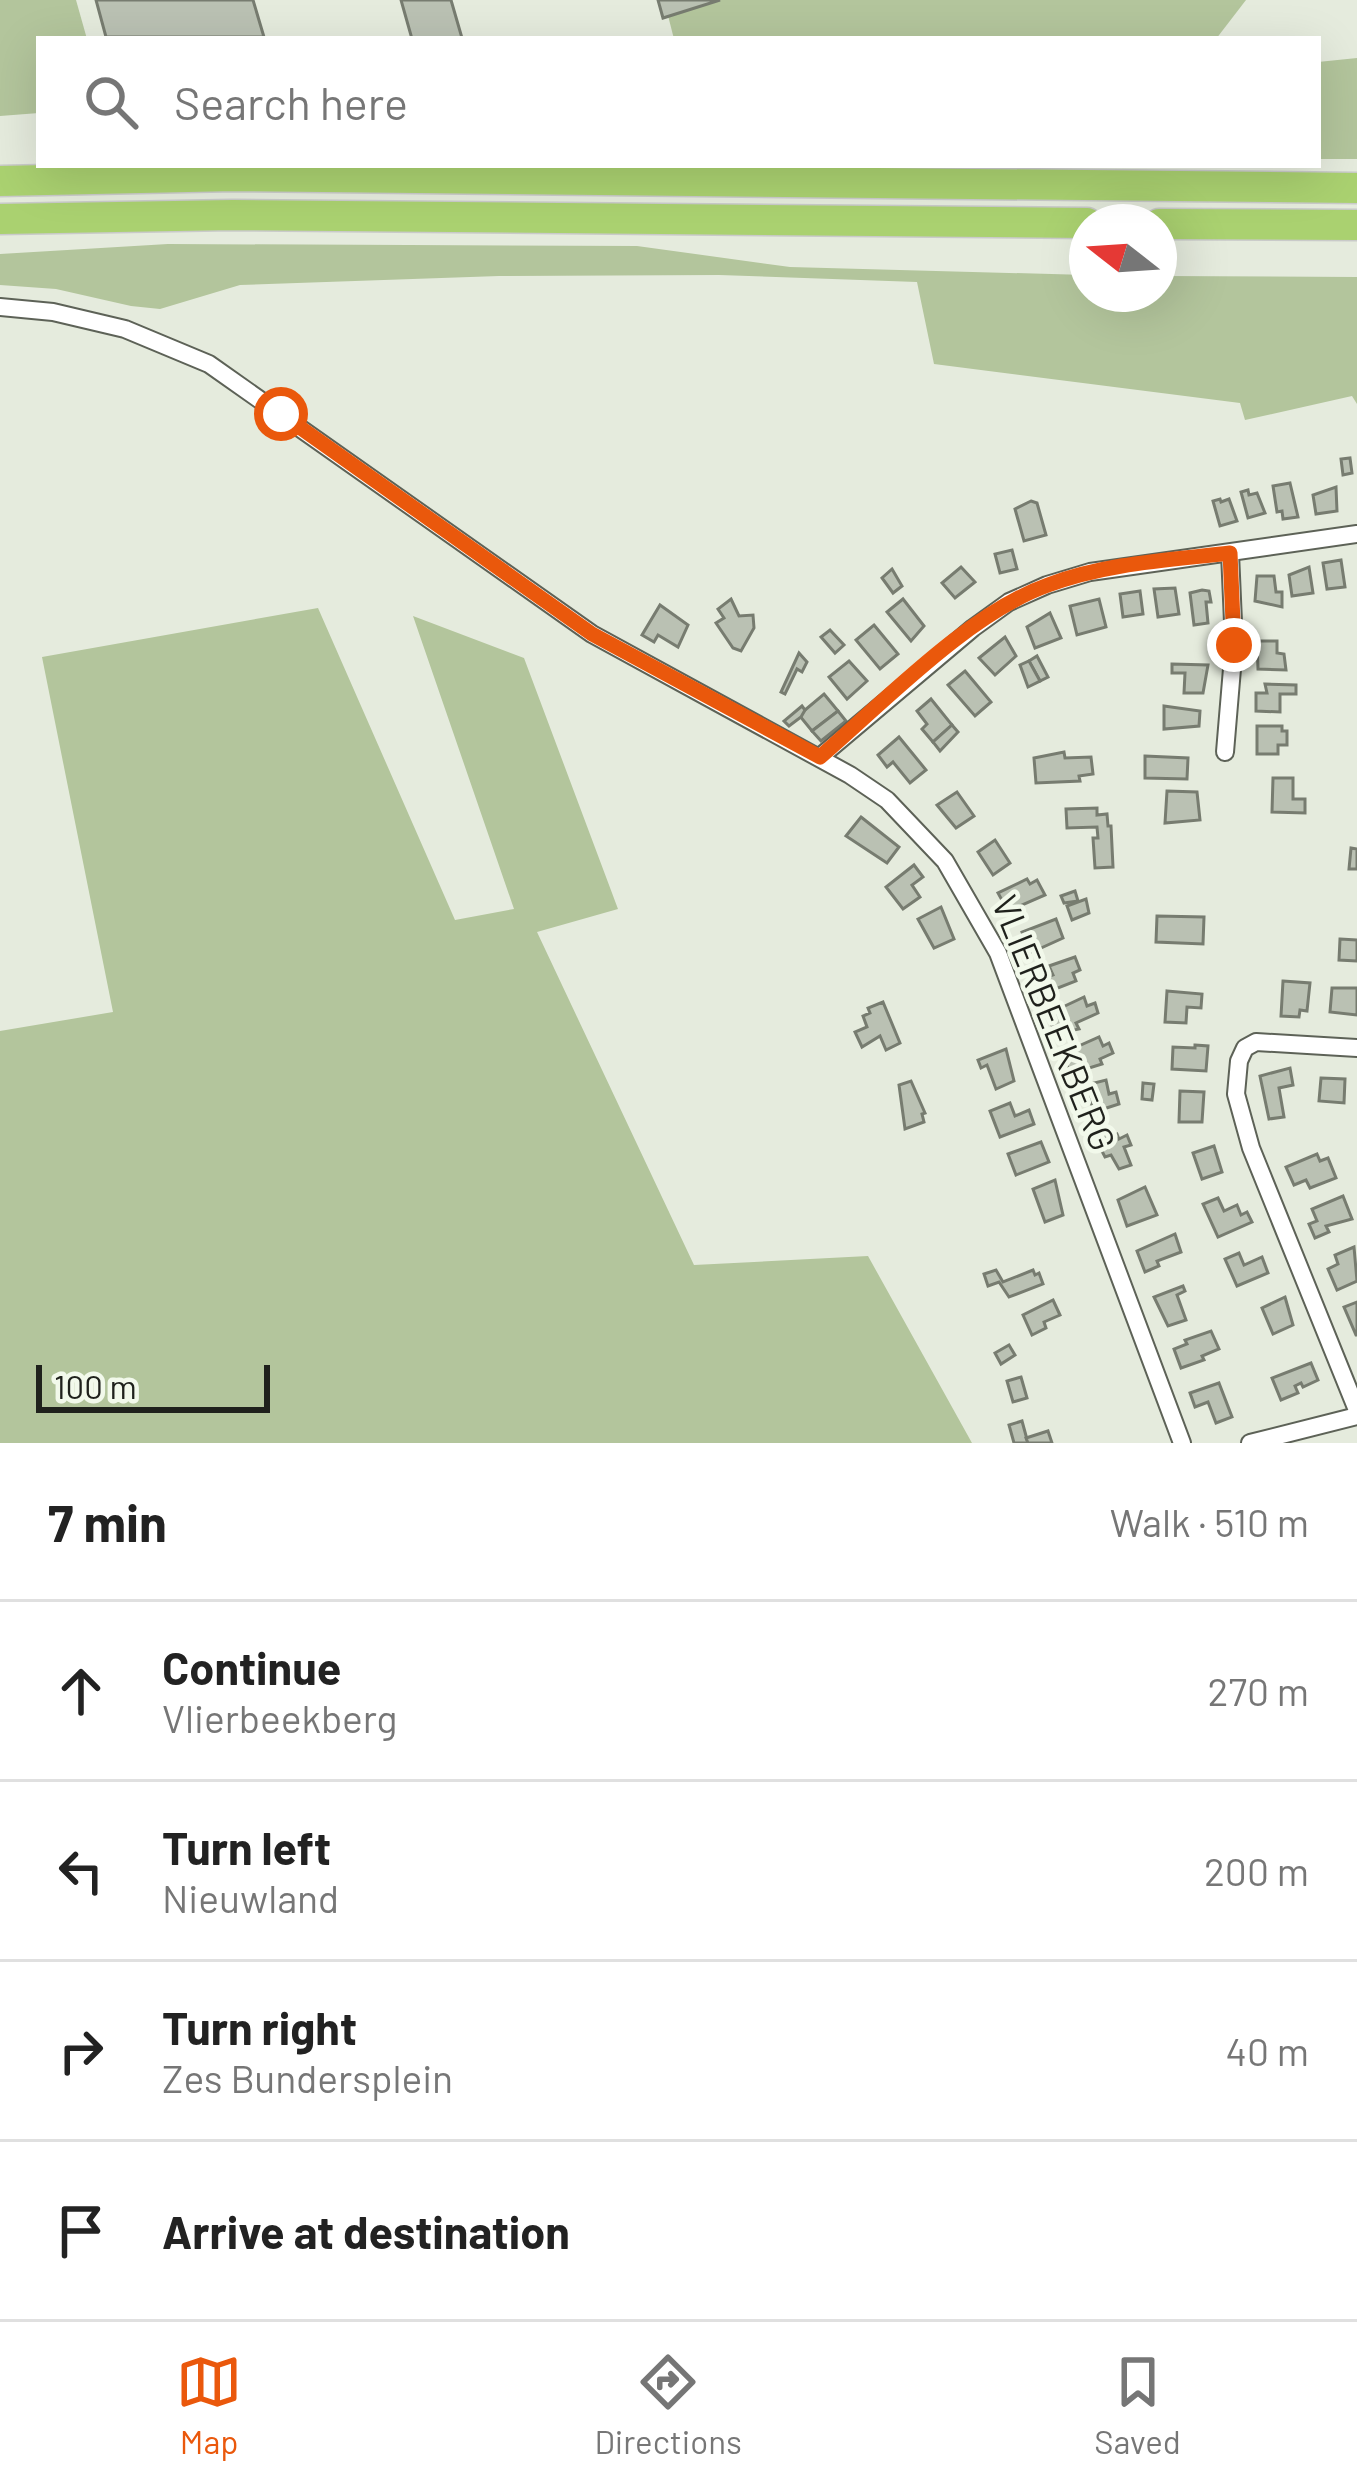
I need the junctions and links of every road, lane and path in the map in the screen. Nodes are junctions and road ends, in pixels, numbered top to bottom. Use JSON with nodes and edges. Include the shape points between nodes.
{"nodes":[{"id":1,"x":0,"y":181,"type":"edge"},
{"id":2,"x":1357,"y":188,"type":"edge"},
{"id":3,"x":0,"y":219,"type":"edge"},
{"id":4,"x":1069,"y":223,"type":"edge"},
{"id":5,"x":1177,"y":224,"type":"edge"},
{"id":6,"x":1357,"y":225,"type":"edge"},
{"id":7,"x":0,"y":307,"type":"edge"},
{"id":8,"x":1357,"y":534,"type":"edge"},
{"id":9,"x":1230,"y":553,"type":"junction"},
{"id":10,"x":1225,"y":752,"type":"dead end"},
{"id":11,"x":820,"y":757,"type":"junction"},
{"id":12,"x":1357,"y":1048,"type":"edge"},
{"id":13,"x":1357,"y":1413,"type":"edge"},
{"id":14,"x":1182,"y":1443,"type":"edge"},
{"id":15,"x":1250,"y":1443,"type":"edge"}],
"edges":[{"from":1,"to":2,"type":"highway","via":[[234,176]]},
{"from":3,"to":4,"type":"highway"},
{"from":5,"to":6,"type":"highway"},
{"from":7,"to":11,"type":"street","name":"VLIERBEEKBERG","via":[[125,329],[208,364],[592,634]]},
{"from":8,"to":9,"type":"street"},
{"from":9,"to":10,"type":"street","via":[[1234,645]]},
{"from":9,"to":11,"type":"street","via":[[1090,572],[1009,602]]},
{"from":11,"to":14,"type":"street","name":"VLIERBEEKBERG","via":[[915,826],[974,906]]},
{"from":12,"to":13,"type":"street","via":[[1256,1042],[1239,1061],[1236,1094]]},
{"from":13,"to":15,"type":"street"}]}
